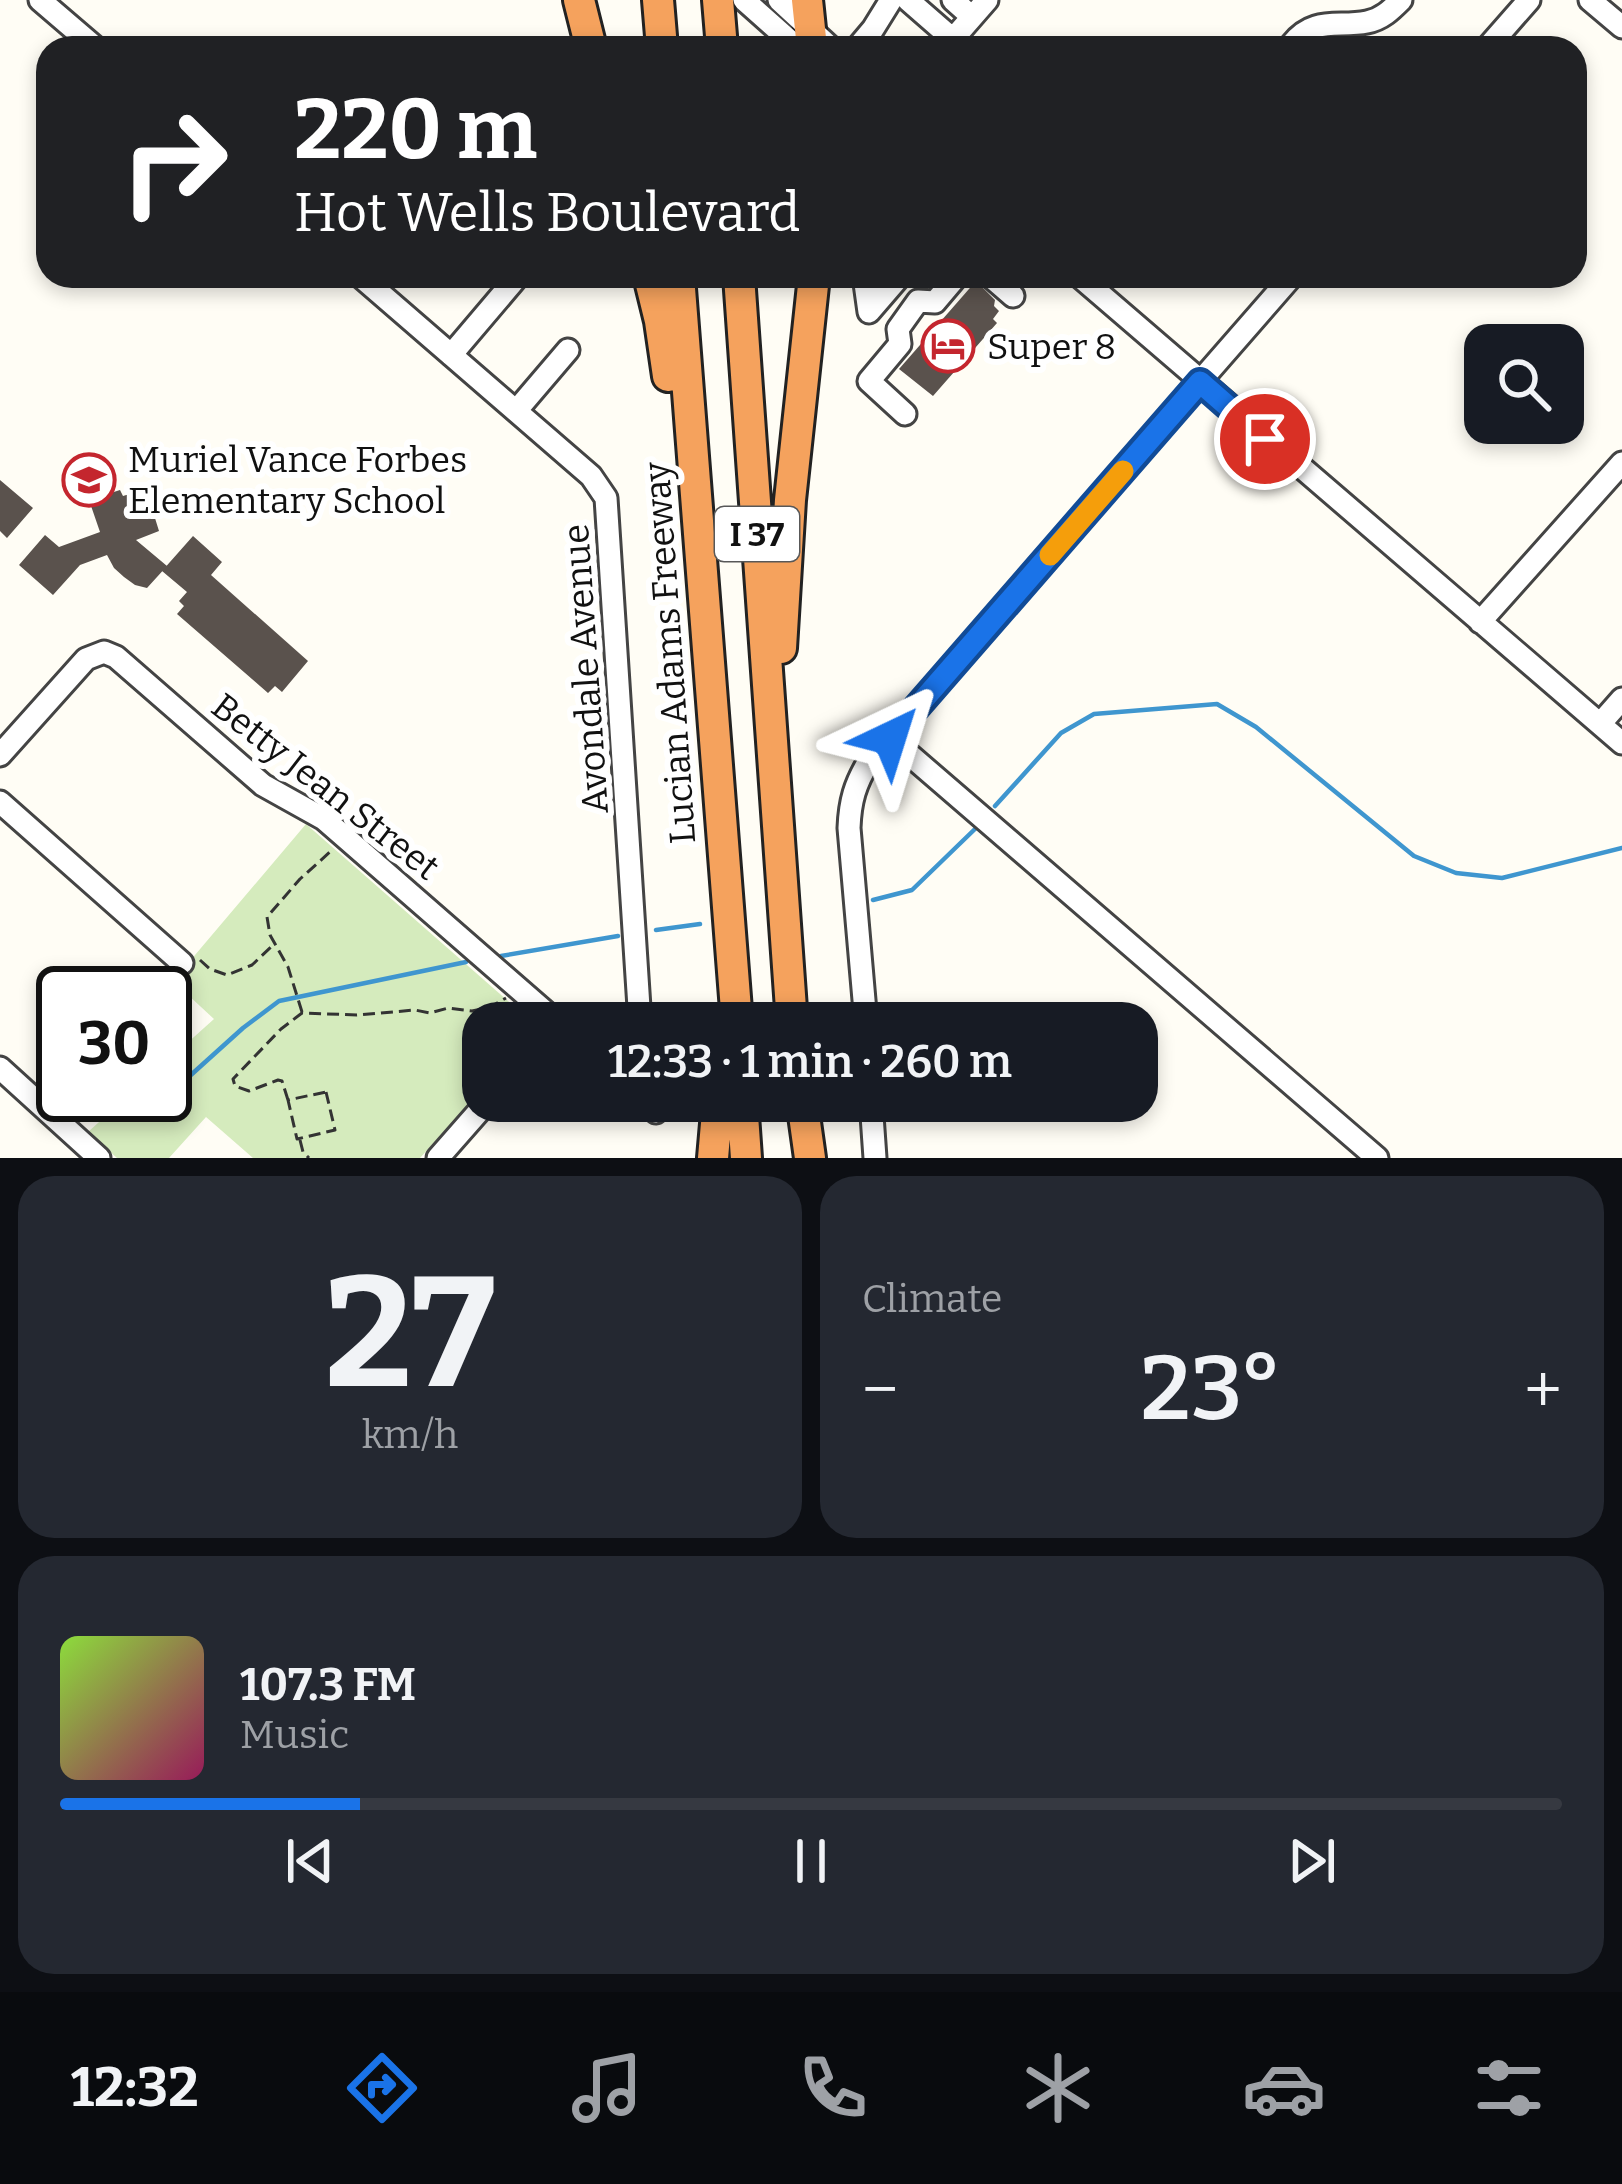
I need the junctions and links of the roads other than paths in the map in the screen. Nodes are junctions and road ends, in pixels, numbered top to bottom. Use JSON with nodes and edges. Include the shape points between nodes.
{"nodes":[{"id":1,"x":40,"y":0,"type":"edge"},
{"id":2,"x":579,"y":0,"type":"edge"},
{"id":3,"x":658,"y":0,"type":"edge"},
{"id":4,"x":718,"y":0,"type":"edge"},
{"id":5,"x":744,"y":0,"type":"edge"},
{"id":6,"x":779,"y":0,"type":"edge"},
{"id":7,"x":891,"y":0,"type":"edge"},
{"id":8,"x":908,"y":0,"type":"edge"},
{"id":9,"x":952,"y":0,"type":"edge"},
{"id":10,"x":1401,"y":0,"type":"edge"},
{"id":11,"x":1528,"y":0,"type":"edge"},
{"id":12,"x":1590,"y":0,"type":"edge"},
{"id":13,"x":979,"y":8,"type":"edge"},
{"id":14,"x":1622,"y":27,"type":"edge"},
{"id":15,"x":812,"y":34,"type":"edge"},
{"id":16,"x":82,"y":36,"type":"edge"},
{"id":17,"x":588,"y":36,"type":"edge"},
{"id":18,"x":661,"y":36,"type":"edge"},
{"id":19,"x":721,"y":36,"type":"edge"},
{"id":20,"x":867,"y":36,"type":"edge"},
{"id":21,"x":950,"y":36,"type":"edge"},
{"id":22,"x":962,"y":36,"type":"edge"},
{"id":23,"x":1299,"y":36,"type":"edge"},
{"id":24,"x":1497,"y":36,"type":"edge"},
{"id":25,"x":374,"y":288,"type":"edge"},
{"id":26,"x":508,"y":288,"type":"edge"},
{"id":27,"x":652,"y":288,"type":"edge"},
{"id":28,"x":680,"y":288,"type":"edge"},
{"id":29,"x":740,"y":288,"type":"edge"},
{"id":30,"x":813,"y":288,"type":"edge"},
{"id":31,"x":866,"y":288,"type":"edge"},
{"id":32,"x":890,"y":288,"type":"edge"},
{"id":33,"x":946,"y":288,"type":"edge"},
{"id":34,"x":1003,"y":288,"type":"edge"},
{"id":35,"x":1092,"y":288,"type":"edge"},
{"id":36,"x":1282,"y":288,"type":"edge"},
{"id":37,"x":1012,"y":296,"type":"dead end"},
{"id":38,"x":568,"y":350,"type":"dead end"},
{"id":39,"x":451,"y":355,"type":"junction"},
{"id":40,"x":1200,"y":382,"type":"junction"},
{"id":41,"x":516,"y":411,"type":"junction"},
{"id":42,"x":904,"y":414,"type":"dead end"},
{"id":43,"x":1622,"y":463,"type":"edge"},
{"id":44,"x":1002,"y":572,"type":"dead end"},
{"id":45,"x":1029,"y":580,"type":"junction"},
{"id":46,"x":1480,"y":622,"type":"junction"},
{"id":47,"x":709,"y":674,"type":"junction"},
{"id":48,"x":907,"y":680,"type":"dead end"},
{"id":49,"x":926,"y":697,"type":"junction"},
{"id":50,"x":1622,"y":699,"type":"edge"},
{"id":51,"x":1600,"y":724,"type":"junction"},
{"id":52,"x":890,"y":738,"type":"junction"},
{"id":53,"x":1622,"y":743,"type":"edge"},
{"id":54,"x":0,"y":755,"type":"edge"},
{"id":55,"x":776,"y":792,"type":"junction"},
{"id":56,"x":0,"y":802,"type":"edge"},
{"id":57,"x":732,"y":961,"type":"junction"},
{"id":58,"x":182,"y":963,"type":"road end"},
{"id":59,"x":533,"y":1002,"type":"edge"},
{"id":60,"x":639,"y":1002,"type":"edge"},
{"id":61,"x":728,"y":1002,"type":"edge"},
{"id":62,"x":735,"y":1002,"type":"edge"},
{"id":63,"x":791,"y":1002,"type":"edge"},
{"id":64,"x":864,"y":1002,"type":"edge"},
{"id":65,"x":0,"y":1068,"type":"edge"},
{"id":66,"x":469,"y":1122,"type":"edge"},
{"id":67,"x":716,"y":1122,"type":"edge"},
{"id":68,"x":743,"y":1122,"type":"edge"},
{"id":69,"x":802,"y":1122,"type":"edge"},
{"id":70,"x":872,"y":1122,"type":"edge"},
{"id":71,"x":99,"y":1158,"type":"edge"},
{"id":72,"x":437,"y":1158,"type":"edge"},
{"id":73,"x":713,"y":1158,"type":"edge"},
{"id":74,"x":746,"y":1158,"type":"edge"},
{"id":75,"x":806,"y":1158,"type":"edge"},
{"id":76,"x":875,"y":1158,"type":"edge"},
{"id":77,"x":1377,"y":1158,"type":"edge"}],
"edges":[{"from":1,"to":16,"type":"street"},
{"from":2,"to":17,"type":"highway"},
{"from":3,"to":18,"type":"highway"},
{"from":4,"to":19,"type":"highway"},
{"from":5,"to":15,"type":"street","via":[[775,27]]},
{"from":6,"to":15,"type":"street"},
{"from":7,"to":20,"type":"street"},
{"from":8,"to":21,"type":"street"},
{"from":9,"to":13,"type":"street"},
{"from":10,"to":23,"type":"street","via":[[1365,23],[1323,23]]},
{"from":11,"to":24,"type":"street"},
{"from":12,"to":14,"type":"street"},
{"from":13,"to":22,"type":"street"},
{"from":25,"to":39,"type":"street","name":"Avondale Avenue"},
{"from":26,"to":39,"type":"street"},
{"from":27,"to":47,"type":"highway"},
{"from":28,"to":47,"type":"highway","name":"Lucian Adams Freeway","number":"I 37"},
{"from":29,"to":55,"type":"highway","number":"I 37"},
{"from":30,"to":55,"type":"highway","via":[[790,500]]},
{"from":31,"to":32,"type":"street","via":[[869,312]]},
{"from":33,"to":42,"type":"street","via":[[934,302],[918,302],[898,329],[900,344],[868,381]]},
{"from":34,"to":37,"type":"street"},
{"from":35,"to":40,"type":"street"},
{"from":36,"to":40,"type":"street"},
{"from":38,"to":41,"type":"street"},
{"from":39,"to":41,"type":"street","name":"Avondale Avenue"},
{"from":40,"to":45,"type":"street"},
{"from":40,"to":46,"type":"street"},
{"from":41,"to":60,"type":"street","name":"Avondale Avenue","via":[[606,498]]},
{"from":43,"to":46,"type":"street"},
{"from":44,"to":45,"type":"street"},
{"from":45,"to":49,"type":"street"},
{"from":46,"to":51,"type":"street"},
{"from":47,"to":57,"type":"highway","name":"Lucian Adams Freeway","number":"I 37"},
{"from":48,"to":49,"type":"street"},
{"from":49,"to":52,"type":"street"},
{"from":50,"to":51,"type":"street"},
{"from":51,"to":53,"type":"street"},
{"from":52,"to":64,"type":"street","via":[[868,761],[850,801]]},
{"from":52,"to":77,"type":"street"},
{"from":54,"to":59,"type":"street","name":"Betty Jean Street","via":[[77,666],[104,652],[116,657],[263,785],[346,838]]},
{"from":55,"to":63,"type":"highway","number":"I 37"},
{"from":56,"to":58,"type":"street"},
{"from":57,"to":61,"type":"highway"},
{"from":57,"to":62,"type":"highway","name":"Lucian Adams Freeway","number":"I 37"},
{"from":65,"to":71,"type":"street"},
{"from":66,"to":72,"type":"street"},
{"from":67,"to":73,"type":"highway"},
{"from":68,"to":74,"type":"highway"},
{"from":69,"to":75,"type":"highway"},
{"from":70,"to":76,"type":"street"}]}
